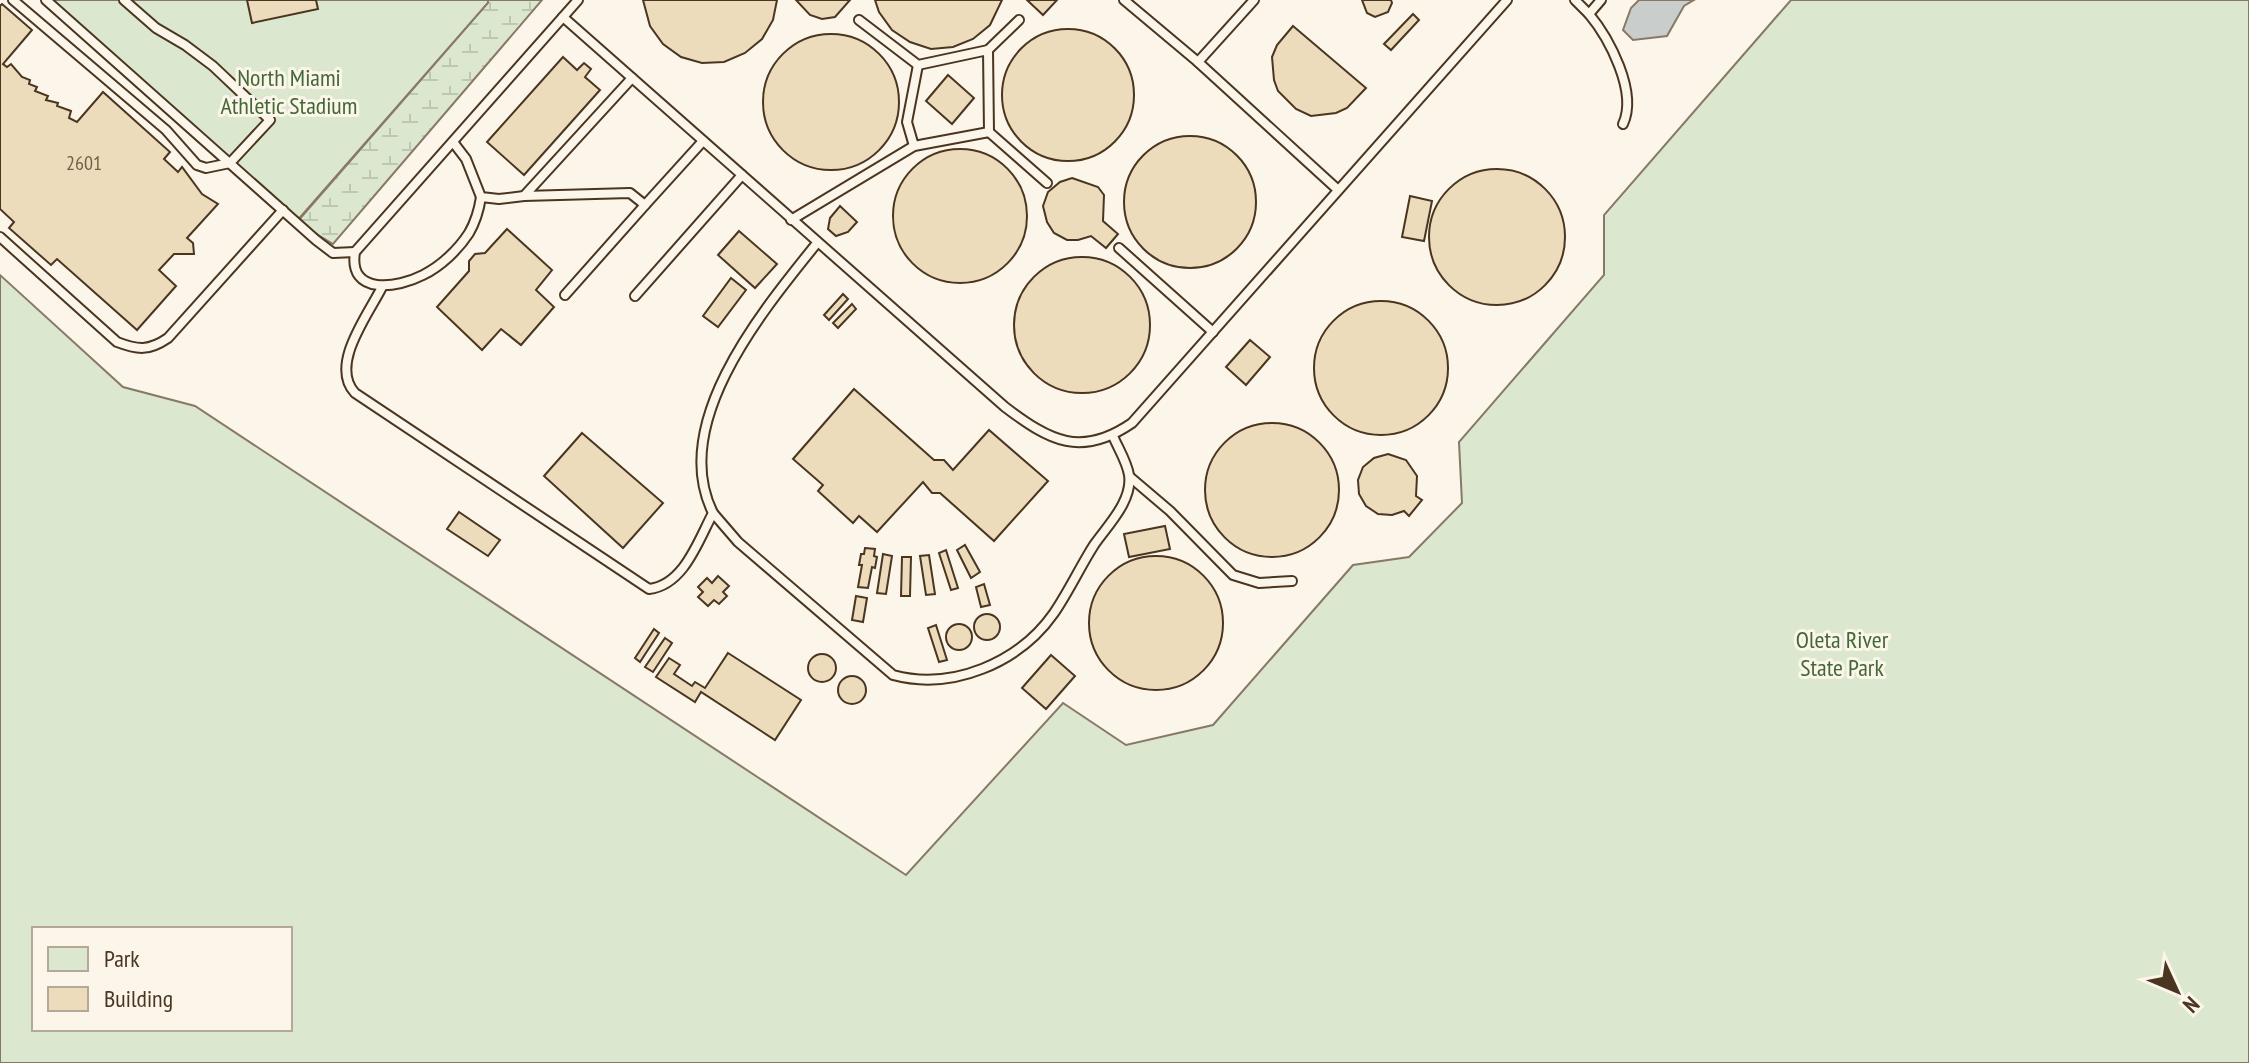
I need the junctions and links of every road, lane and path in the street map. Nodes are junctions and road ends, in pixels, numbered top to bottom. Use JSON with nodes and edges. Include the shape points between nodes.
{"nodes":[{"id":1,"x":13,"y":0,"type":"edge"},
{"id":2,"x":46,"y":0,"type":"edge"},
{"id":3,"x":124,"y":0,"type":"edge"},
{"id":4,"x":578,"y":0,"type":"edge"},
{"id":5,"x":1124,"y":0,"type":"edge"},
{"id":6,"x":1254,"y":0,"type":"edge"},
{"id":7,"x":1507,"y":0,"type":"edge"},
{"id":8,"x":1575,"y":0,"type":"edge"},
{"id":9,"x":1601,"y":0,"type":"edge"},
{"id":10,"x":1589,"y":14,"type":"junction"},
{"id":11,"x":563,"y":17,"type":"junction"},
{"id":12,"x":859,"y":20,"type":"dead end"},
{"id":13,"x":1019,"y":20,"type":"dead end"},
{"id":14,"x":988,"y":50,"type":"junction"},
{"id":15,"x":1198,"y":62,"type":"junction"},
{"id":16,"x":918,"y":65,"type":"junction"},
{"id":17,"x":632,"y":78,"type":"junction"},
{"id":18,"x":1623,"y":124,"type":"dead end"},
{"id":19,"x":989,"y":132,"type":"junction"},
{"id":20,"x":703,"y":141,"type":"junction"},
{"id":21,"x":453,"y":142,"type":"junction"},
{"id":22,"x":914,"y":146,"type":"junction"},
{"id":23,"x":230,"y":163,"type":"junction"},
{"id":24,"x":742,"y":175,"type":"junction"},
{"id":25,"x":1047,"y":183,"type":"dead end"},
{"id":26,"x":1337,"y":189,"type":"junction"},
{"id":27,"x":524,"y":196,"type":"junction"},
{"id":28,"x":481,"y":197,"type":"junction"},
{"id":29,"x":645,"y":205,"type":"junction"},
{"id":30,"x":283,"y":210,"type":"junction"},
{"id":31,"x":791,"y":220,"type":"junction"},
{"id":32,"x":0,"y":237,"type":"edge"},
{"id":33,"x":817,"y":243,"type":"junction"},
{"id":34,"x":1119,"y":248,"type":"dead end"},
{"id":35,"x":355,"y":252,"type":"junction"},
{"id":36,"x":382,"y":287,"type":"junction"},
{"id":37,"x":565,"y":295,"type":"dead end"},
{"id":38,"x":635,"y":296,"type":"dead end"},
{"id":39,"x":1213,"y":332,"type":"junction"},
{"id":40,"x":1113,"y":436,"type":"junction"},
{"id":41,"x":1130,"y":477,"type":"junction"},
{"id":42,"x":713,"y":513,"type":"junction"},
{"id":43,"x":1292,"y":581,"type":"dead end"}],
"edges":[{"from":1,"to":23,"type":"lane","via":[[166,130],[197,165]]},
{"from":2,"to":23,"type":"lane"},
{"from":3,"to":23,"type":"lane","via":[[213,66],[270,120]]},
{"from":4,"to":11,"type":"lane"},
{"from":5,"to":15,"type":"lane"},
{"from":6,"to":15,"type":"lane"},
{"from":7,"to":26,"type":"lane"},
{"from":8,"to":10,"type":"lane"},
{"from":9,"to":10,"type":"lane"},
{"from":10,"to":18,"type":"lane","via":[[1610,45],[1623,80]]},
{"from":11,"to":17,"type":"lane"},
{"from":11,"to":21,"type":"lane"},
{"from":12,"to":16,"type":"lane"},
{"from":13,"to":14,"type":"lane"},
{"from":14,"to":16,"type":"lane"},
{"from":14,"to":19,"type":"lane"},
{"from":15,"to":26,"type":"lane"},
{"from":16,"to":22,"type":"lane","via":[[907,122]]},
{"from":17,"to":20,"type":"lane"},
{"from":17,"to":27,"type":"lane"},
{"from":19,"to":22,"type":"lane"},
{"from":19,"to":25,"type":"lane"},
{"from":20,"to":24,"type":"lane"},
{"from":20,"to":29,"type":"lane"},
{"from":21,"to":28,"type":"lane"},
{"from":21,"to":35,"type":"lane"},
{"from":22,"to":31,"type":"lane"},
{"from":23,"to":30,"type":"lane"},
{"from":24,"to":31,"type":"lane"},
{"from":24,"to":38,"type":"lane"},
{"from":26,"to":39,"type":"lane"},
{"from":27,"to":28,"type":"lane"},
{"from":27,"to":29,"type":"lane","via":[[630,193]]},
{"from":28,"to":36,"type":"lane","via":[[469,233],[442,262],[420,277]]},
{"from":29,"to":37,"type":"lane"},
{"from":30,"to":32,"type":"lane","via":[[168,338],[153,348],[117,342]]},
{"from":30,"to":35,"type":"lane","via":[[333,253]]},
{"from":31,"to":33,"type":"lane"},
{"from":33,"to":40,"type":"lane","via":[[1033,428],[1056,440],[1084,443]]},
{"from":33,"to":42,"type":"lane","via":[[746,336],[719,390],[702,457],[704,496]]},
{"from":34,"to":39,"type":"lane"},
{"from":35,"to":36,"type":"lane","via":[[358,274]]},
{"from":36,"to":42,"type":"lane","via":[[345,364],[348,385],[355,393],[649,589],[678,575]]},
{"from":39,"to":40,"type":"lane","via":[[1132,423]]},
{"from":40,"to":41,"type":"lane"},
{"from":41,"to":42,"type":"lane","via":[[1121,510],[1053,614],[1000,661],[932,681],[893,675],[738,542]]},
{"from":41,"to":43,"type":"lane","via":[[1233,575],[1259,583]]}]}
